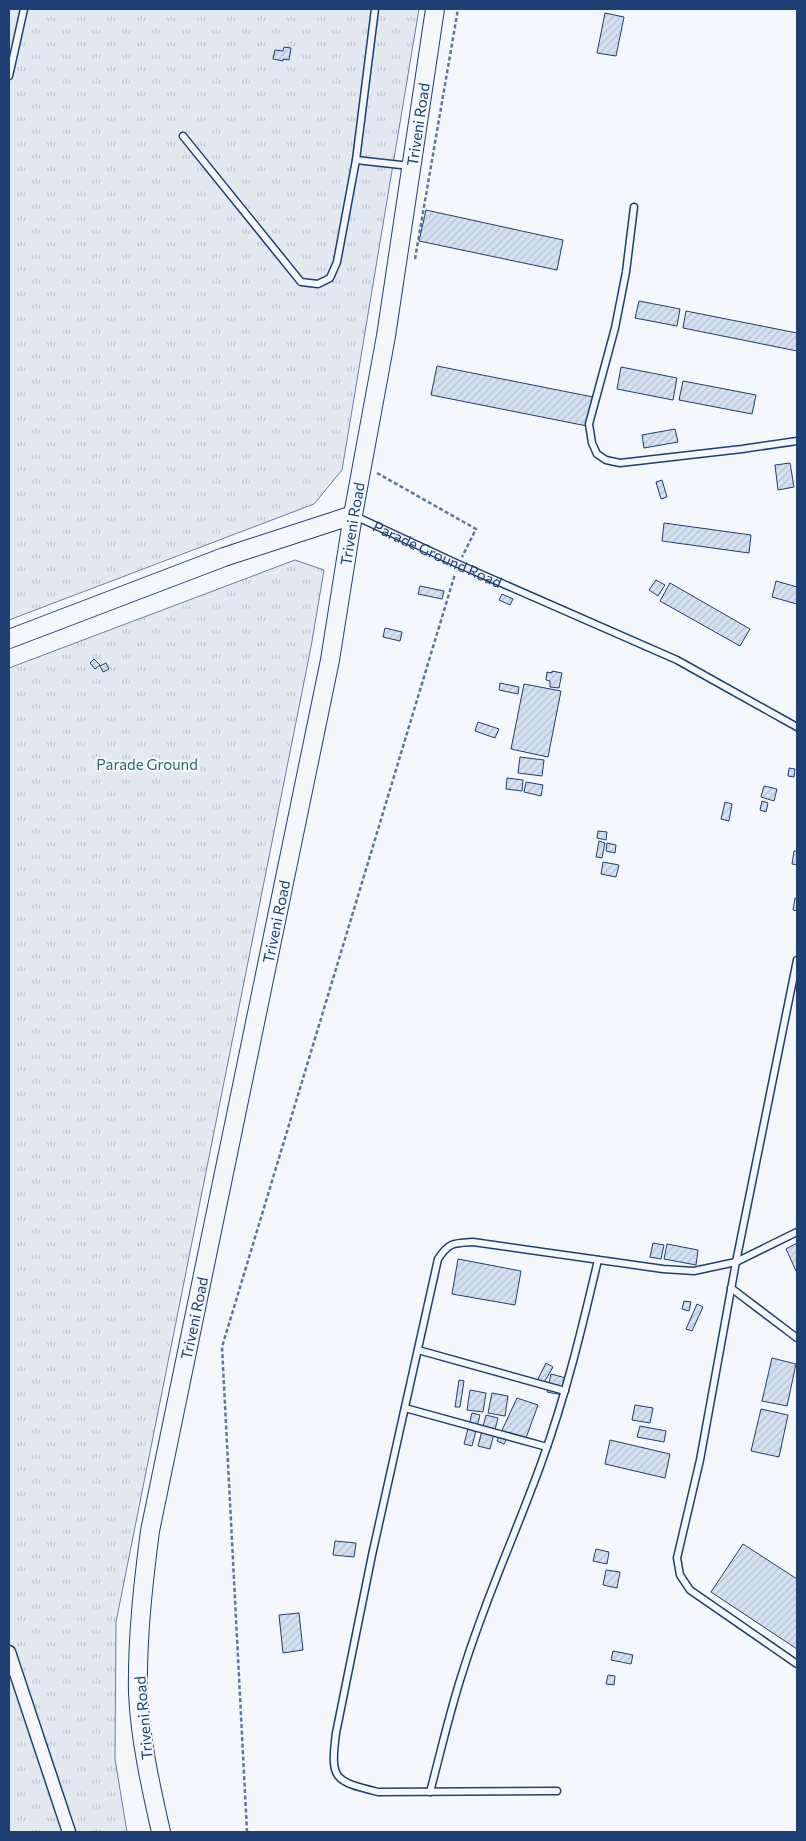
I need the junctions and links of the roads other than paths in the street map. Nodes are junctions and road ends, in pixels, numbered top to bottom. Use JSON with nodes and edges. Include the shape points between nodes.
{"nodes":[{"id":1,"x":24,"y":9,"type":"edge"},
{"id":2,"x":375,"y":9,"type":"edge"},
{"id":3,"x":434,"y":9,"type":"edge"},
{"id":4,"x":9,"y":76,"type":"edge"},
{"id":5,"x":183,"y":136,"type":"dead end"},
{"id":6,"x":356,"y":160,"type":"junction"},
{"id":7,"x":411,"y":166,"type":"junction"},
{"id":8,"x":634,"y":207,"type":"dead end"},
{"id":9,"x":797,"y":441,"type":"edge"},
{"id":10,"x":354,"y":515,"type":"junction"},
{"id":11,"x":9,"y":639,"type":"edge"},
{"id":12,"x":797,"y":727,"type":"edge"},
{"id":13,"x":797,"y":960,"type":"edge"},
{"id":14,"x":797,"y":1232,"type":"edge"},
{"id":15,"x":598,"y":1260,"type":"junction"},
{"id":16,"x":736,"y":1262,"type":"junction"},
{"id":17,"x":731,"y":1288,"type":"junction"},
{"id":18,"x":797,"y":1338,"type":"edge"},
{"id":19,"x":418,"y":1350,"type":"junction"},
{"id":20,"x":565,"y":1391,"type":"junction"},
{"id":21,"x":405,"y":1408,"type":"junction"},
{"id":22,"x":547,"y":1447,"type":"junction"},
{"id":23,"x":9,"y":1652,"type":"edge"},
{"id":24,"x":797,"y":1664,"type":"edge"},
{"id":25,"x":557,"y":1791,"type":"dead end"},
{"id":26,"x":430,"y":1792,"type":"junction"},
{"id":27,"x":69,"y":1832,"type":"edge"},
{"id":28,"x":161,"y":1832,"type":"edge"}],
"edges":[{"from":1,"to":4,"type":"lane"},
{"from":2,"to":6,"type":"lane"},
{"from":3,"to":7,"type":"main road","name":"Triveni Road"},
{"from":5,"to":6,"type":"lane","via":[[302,282],[307,284],[318,284],[330,278],[337,262]]},
{"from":6,"to":7,"type":"lane"},
{"from":7,"to":10,"type":"main road","name":"Triveni Road","via":[[386,336]]},
{"from":8,"to":9,"type":"lane","via":[[626,272],[589,424],[597,454],[620,463]]},
{"from":10,"to":11,"type":"main road","via":[[224,557]]},
{"from":10,"to":12,"type":"lane","name":"Parade Ground Road","via":[[677,660]]},
{"from":10,"to":28,"type":"main road","name":"Triveni Road","via":[[330,660],[150,1530],[140,1615],[138,1695],[148,1777]]},
{"from":13,"to":16,"type":"lane"},
{"from":14,"to":16,"type":"lane"},
{"from":15,"to":16,"type":"lane","via":[[694,1271]]},
{"from":15,"to":19,"type":"lane","via":[[473,1242],[454,1243],[445,1248],[438,1259]]},
{"from":15,"to":20,"type":"lane"},
{"from":16,"to":17,"type":"lane"},
{"from":17,"to":18,"type":"lane"},
{"from":17,"to":24,"type":"lane","via":[[700,1460],[677,1558],[680,1575],[690,1590]]},
{"from":19,"to":20,"type":"lane"},
{"from":19,"to":21,"type":"lane"},
{"from":20,"to":22,"type":"lane"},
{"from":21,"to":22,"type":"lane"},
{"from":21,"to":26,"type":"lane","via":[[332,1760],[335,1773],[351,1785],[378,1792]]},
{"from":22,"to":26,"type":"lane","via":[[463,1671]]},
{"from":23,"to":27,"type":"street"},
{"from":25,"to":26,"type":"lane"}]}
